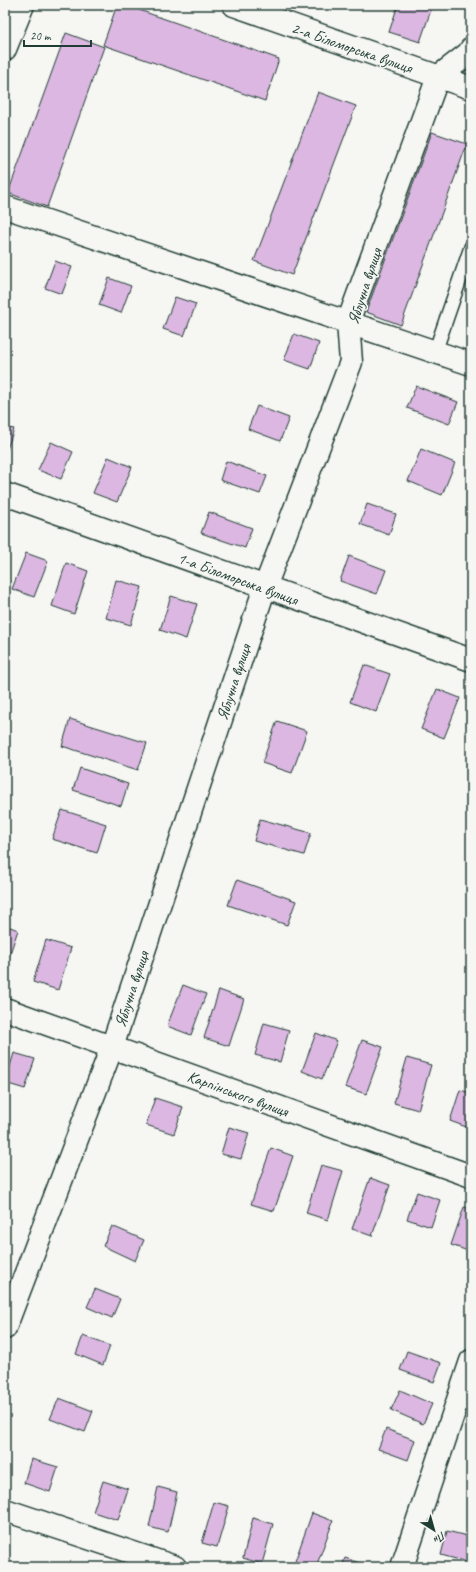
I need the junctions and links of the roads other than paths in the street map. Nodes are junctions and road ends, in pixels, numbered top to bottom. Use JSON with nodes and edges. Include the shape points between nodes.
{"nodes":[{"id":1,"x":23,"y":5,"type":"edge"},
{"id":2,"x":234,"y":5,"type":"edge"},
{"id":3,"x":5,"y":49,"type":"edge"},
{"id":4,"x":471,"y":49,"type":"edge"},
{"id":5,"x":438,"y":77,"type":"junction"},
{"id":6,"x":471,"y":88,"type":"edge"},
{"id":7,"x":5,"y":207,"type":"edge"},
{"id":8,"x":471,"y":247,"type":"edge"},
{"id":9,"x":348,"y":322,"type":"junction"},
{"id":10,"x":435,"y":352,"type":"junction"},
{"id":11,"x":471,"y":364,"type":"edge"},
{"id":12,"x":5,"y":494,"type":"edge"},
{"id":13,"x":264,"y":587,"type":"junction"},
{"id":14,"x":471,"y":660,"type":"edge"},
{"id":15,"x":5,"y":1009,"type":"edge"},
{"id":16,"x":112,"y":1047,"type":"junction"},
{"id":17,"x":471,"y":1176,"type":"edge"},
{"id":18,"x":5,"y":1328,"type":"edge"},
{"id":19,"x":471,"y":1361,"type":"edge"},
{"id":20,"x":5,"y":1510,"type":"edge"},
{"id":21,"x":175,"y":1567,"type":"edge"},
{"id":22,"x":402,"y":1567,"type":"edge"}],
"edges":[{"from":1,"to":3,"type":"street"},
{"from":2,"to":5,"type":"street","name":"2-а Біломорська вулиця"},
{"from":4,"to":5,"type":"street","via":[[469,54]]},
{"from":5,"to":6,"type":"street","name":"2-а Біломорська вулиця"},
{"from":5,"to":9,"type":"street","name":"Яблучна вулиця"},
{"from":7,"to":9,"type":"street"},
{"from":8,"to":10,"type":"lane"},
{"from":9,"to":10,"type":"street"},
{"from":9,"to":13,"type":"street","name":"Яблучна вулиця","via":[[351,362]]},
{"from":10,"to":11,"type":"street"},
{"from":12,"to":13,"type":"street","name":"1-а Біломорська вулиця"},
{"from":13,"to":14,"type":"street","name":"1-а Біломорська вулиця"},
{"from":13,"to":16,"type":"street","name":"Яблучна вулиця"},
{"from":15,"to":16,"type":"street","name":"Карпінського вулиця"},
{"from":16,"to":17,"type":"street","name":"Карпінського вулиця"},
{"from":16,"to":18,"type":"street","name":"Яблучна вулиця"},
{"from":19,"to":22,"type":"street"},
{"from":20,"to":21,"type":"street"}]}
